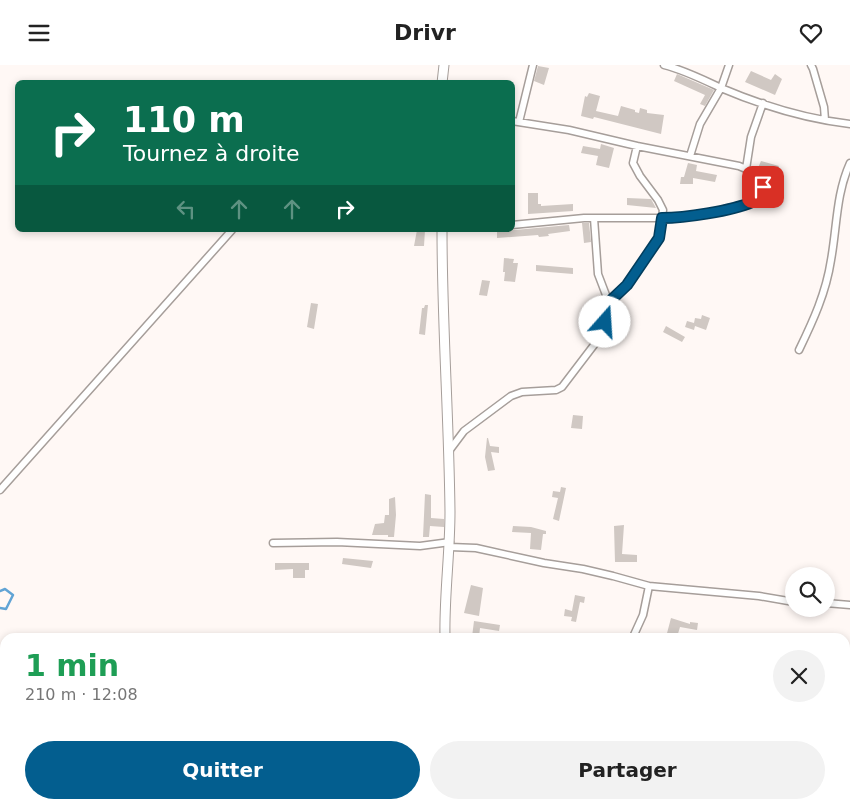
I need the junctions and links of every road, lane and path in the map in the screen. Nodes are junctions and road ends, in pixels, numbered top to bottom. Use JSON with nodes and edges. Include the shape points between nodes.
{"nodes":[{"id":1,"x":444,"y":65,"type":"edge"},
{"id":2,"x":533,"y":65,"type":"edge"},
{"id":3,"x":664,"y":65,"type":"edge"},
{"id":4,"x":729,"y":65,"type":"edge"},
{"id":5,"x":811,"y":65,"type":"edge"},
{"id":6,"x":442,"y":80,"type":"edge"},
{"id":7,"x":721,"y":88,"type":"junction"},
{"id":8,"x":762,"y":103,"type":"junction"},
{"id":9,"x":825,"y":119,"type":"junction"},
{"id":10,"x":516,"y":122,"type":"edge"},
{"id":11,"x":850,"y":123,"type":"edge"},
{"id":12,"x":637,"y":146,"type":"junction"},
{"id":13,"x":690,"y":156,"type":"junction"},
{"id":14,"x":850,"y":163,"type":"edge"},
{"id":15,"x":746,"y":169,"type":"junction"},
{"id":16,"x":594,"y":218,"type":"junction"},
{"id":17,"x":662,"y":218,"type":"junction"},
{"id":18,"x":515,"y":225,"type":"edge"},
{"id":19,"x":230,"y":232,"type":"edge"},
{"id":20,"x":442,"y":232,"type":"edge"},
{"id":21,"x":607,"y":304,"type":"junction"},
{"id":22,"x":799,"y":350,"type":"dead end"},
{"id":23,"x":449,"y":451,"type":"junction"},
{"id":24,"x":0,"y":490,"type":"edge"},
{"id":25,"x":273,"y":543,"type":"dead end"},
{"id":26,"x":450,"y":545,"type":"junction"},
{"id":27,"x":649,"y":586,"type":"junction"},
{"id":28,"x":785,"y":600,"type":"edge"},
{"id":29,"x":835,"y":604,"type":"edge"},
{"id":30,"x":850,"y":605,"type":"edge"},
{"id":31,"x":445,"y":633,"type":"edge"},
{"id":32,"x":635,"y":633,"type":"edge"}],
"edges":[{"from":1,"to":6,"type":"street"},
{"from":2,"to":10,"type":"street"},
{"from":3,"to":7,"type":"street"},
{"from":4,"to":7,"type":"street"},
{"from":5,"to":9,"type":"street"},
{"from":7,"to":8,"type":"street"},
{"from":7,"to":13,"type":"street","via":[[700,125]]},
{"from":8,"to":9,"type":"street"},
{"from":8,"to":15,"type":"street","via":[[751,137]]},
{"from":9,"to":11,"type":"street"},
{"from":10,"to":12,"type":"street"},
{"from":12,"to":13,"type":"street"},
{"from":12,"to":17,"type":"street","via":[[633,163],[658,200],[663,210]]},
{"from":13,"to":15,"type":"street"},
{"from":14,"to":22,"type":"street","via":[[839,198],[824,293]]},
{"from":15,"to":17,"type":"street","via":[[763,187],[760,195],[752,201],[713,212]]},
{"from":16,"to":17,"type":"street"},
{"from":16,"to":18,"type":"street"},
{"from":16,"to":21,"type":"street","via":[[598,274]]},
{"from":17,"to":21,"type":"street","via":[[659,238],[627,285]]},
{"from":19,"to":24,"type":"street"},
{"from":20,"to":23,"type":"street"},
{"from":21,"to":23,"type":"street","via":[[605,322],[594,345],[562,387],[512,396],[470,426]]},
{"from":23,"to":26,"type":"street"},
{"from":25,"to":26,"type":"street"},
{"from":26,"to":27,"type":"street","via":[[613,575]]},
{"from":26,"to":31,"type":"street"},
{"from":27,"to":28,"type":"street"},
{"from":27,"to":32,"type":"street","via":[[644,615]]},
{"from":29,"to":30,"type":"street"}]}
